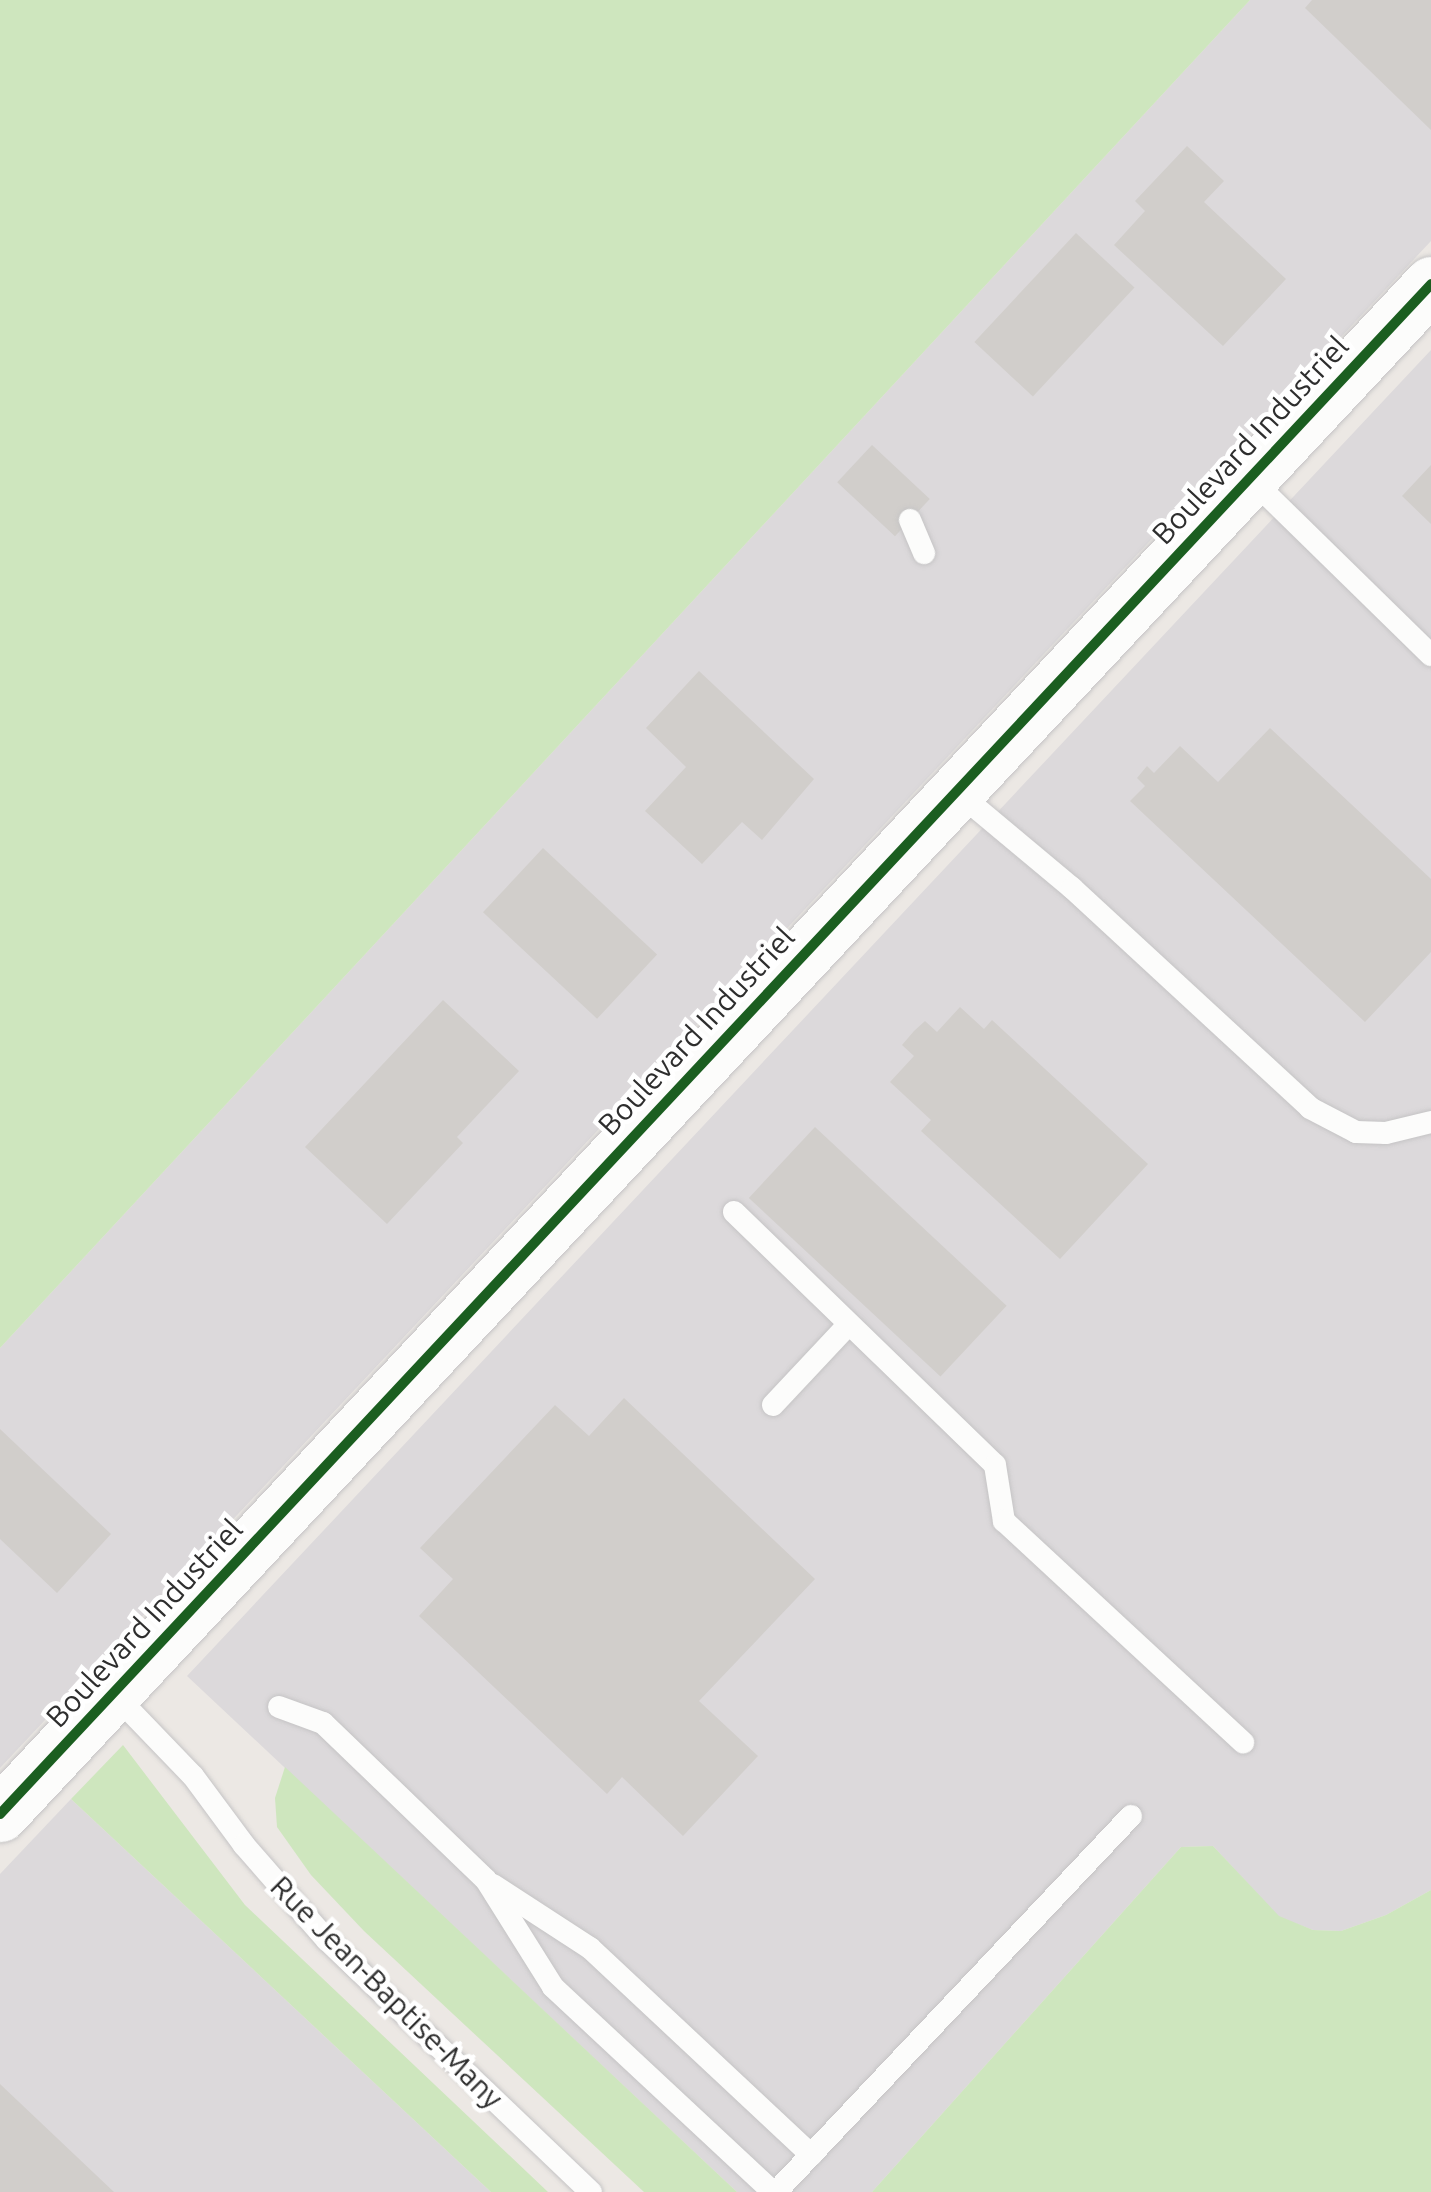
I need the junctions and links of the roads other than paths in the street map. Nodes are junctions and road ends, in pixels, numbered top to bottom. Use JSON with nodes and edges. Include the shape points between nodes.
{"nodes":[{"id":1,"x":1431,"y":284,"type":"edge"},
{"id":2,"x":1250,"y":478,"type":"junction"},
{"id":3,"x":910,"y":520,"type":"dead end"},
{"id":4,"x":924,"y":553,"type":"dead end"},
{"id":5,"x":1431,"y":655,"type":"edge"},
{"id":6,"x":956,"y":791,"type":"junction"},
{"id":7,"x":1431,"y":1122,"type":"edge"},
{"id":8,"x":734,"y":1212,"type":"dead end"},
{"id":9,"x":849,"y":1324,"type":"junction"},
{"id":10,"x":773,"y":1405,"type":"dead end"},
{"id":11,"x":113,"y":1694,"type":"junction"},
{"id":12,"x":279,"y":1707,"type":"dead end"},
{"id":13,"x":1243,"y":1742,"type":"dead end"},
{"id":14,"x":0,"y":1814,"type":"edge"},
{"id":15,"x":1131,"y":1816,"type":"dead end"},
{"id":16,"x":486,"y":1880,"type":"junction"},
{"id":17,"x":811,"y":2155,"type":"junction"},
{"id":18,"x":591,"y":2192,"type":"edge"},
{"id":19,"x":775,"y":2192,"type":"edge"}],
"edges":[{"from":1,"to":2,"type":"street","name":"Boulevard Industriel"},
{"from":2,"to":5,"type":"lane"},
{"from":2,"to":6,"type":"street","name":"Boulevard Industriel"},
{"from":3,"to":4,"type":"lane"},
{"from":6,"to":7,"type":"lane","via":[[1072,888],[1310,1108],[1356,1132]]},
{"from":6,"to":11,"type":"street","name":"Boulevard Industriel"},
{"from":8,"to":9,"type":"lane"},
{"from":9,"to":10,"type":"lane"},
{"from":9,"to":13,"type":"lane","via":[[995,1464],[1004,1522]]},
{"from":11,"to":14,"type":"street","name":"Boulevard Industriel"},
{"from":11,"to":18,"type":"lane","name":"Rue Jean-Baptise-Many","via":[[193,1776],[327,1940]]},
{"from":12,"to":16,"type":"lane","via":[[322,1724]]},
{"from":15,"to":17,"type":"lane"},
{"from":16,"to":17,"type":"lane","via":[[590,1948]]},
{"from":16,"to":19,"type":"lane","via":[[553,1986]]},
{"from":17,"to":19,"type":"lane"}]}
